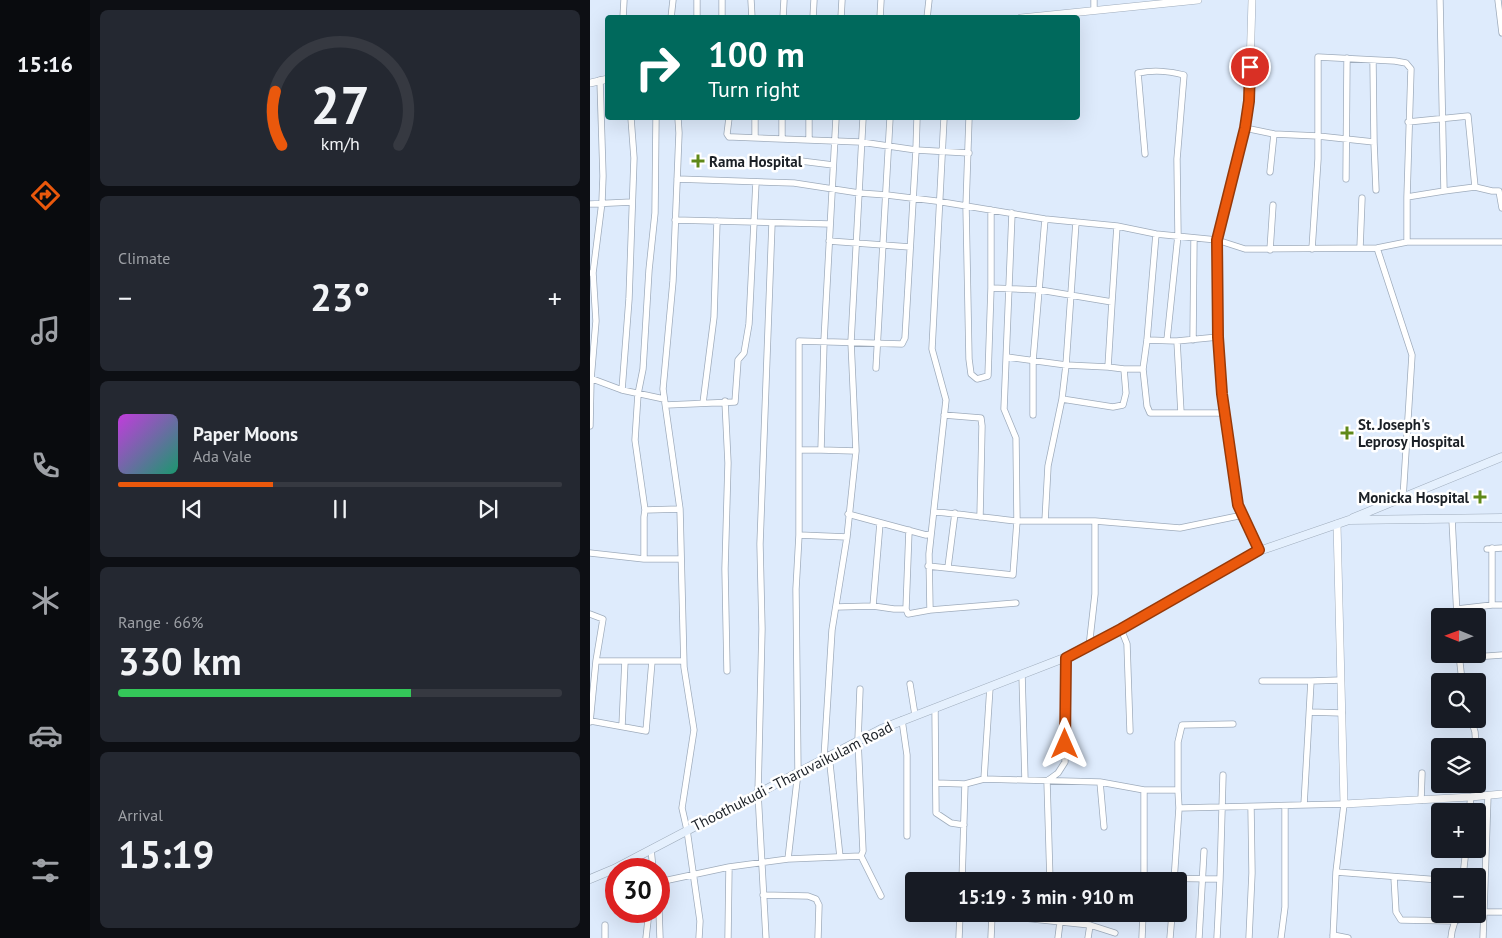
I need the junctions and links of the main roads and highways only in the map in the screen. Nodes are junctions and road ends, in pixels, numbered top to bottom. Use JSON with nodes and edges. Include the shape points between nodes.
{"nodes":[{"id":1,"x":1502,"y":457,"type":"edge"},
{"id":2,"x":1502,"y":518,"type":"edge"},
{"id":3,"x":1349,"y":520,"type":"junction"},
{"id":4,"x":591,"y":877,"type":"edge"}],
"edges":[{"from":1,"to":3,"type":"main road"},
{"from":2,"to":3,"type":"main road","name":"Thoothukudi - Tharuvaikulam Road"},
{"from":3,"to":4,"type":"main road","name":"Thoothukudi - Tharuvaikulam Road","via":[[1259,550],[1089,647],[881,729],[614,869]]}]}
